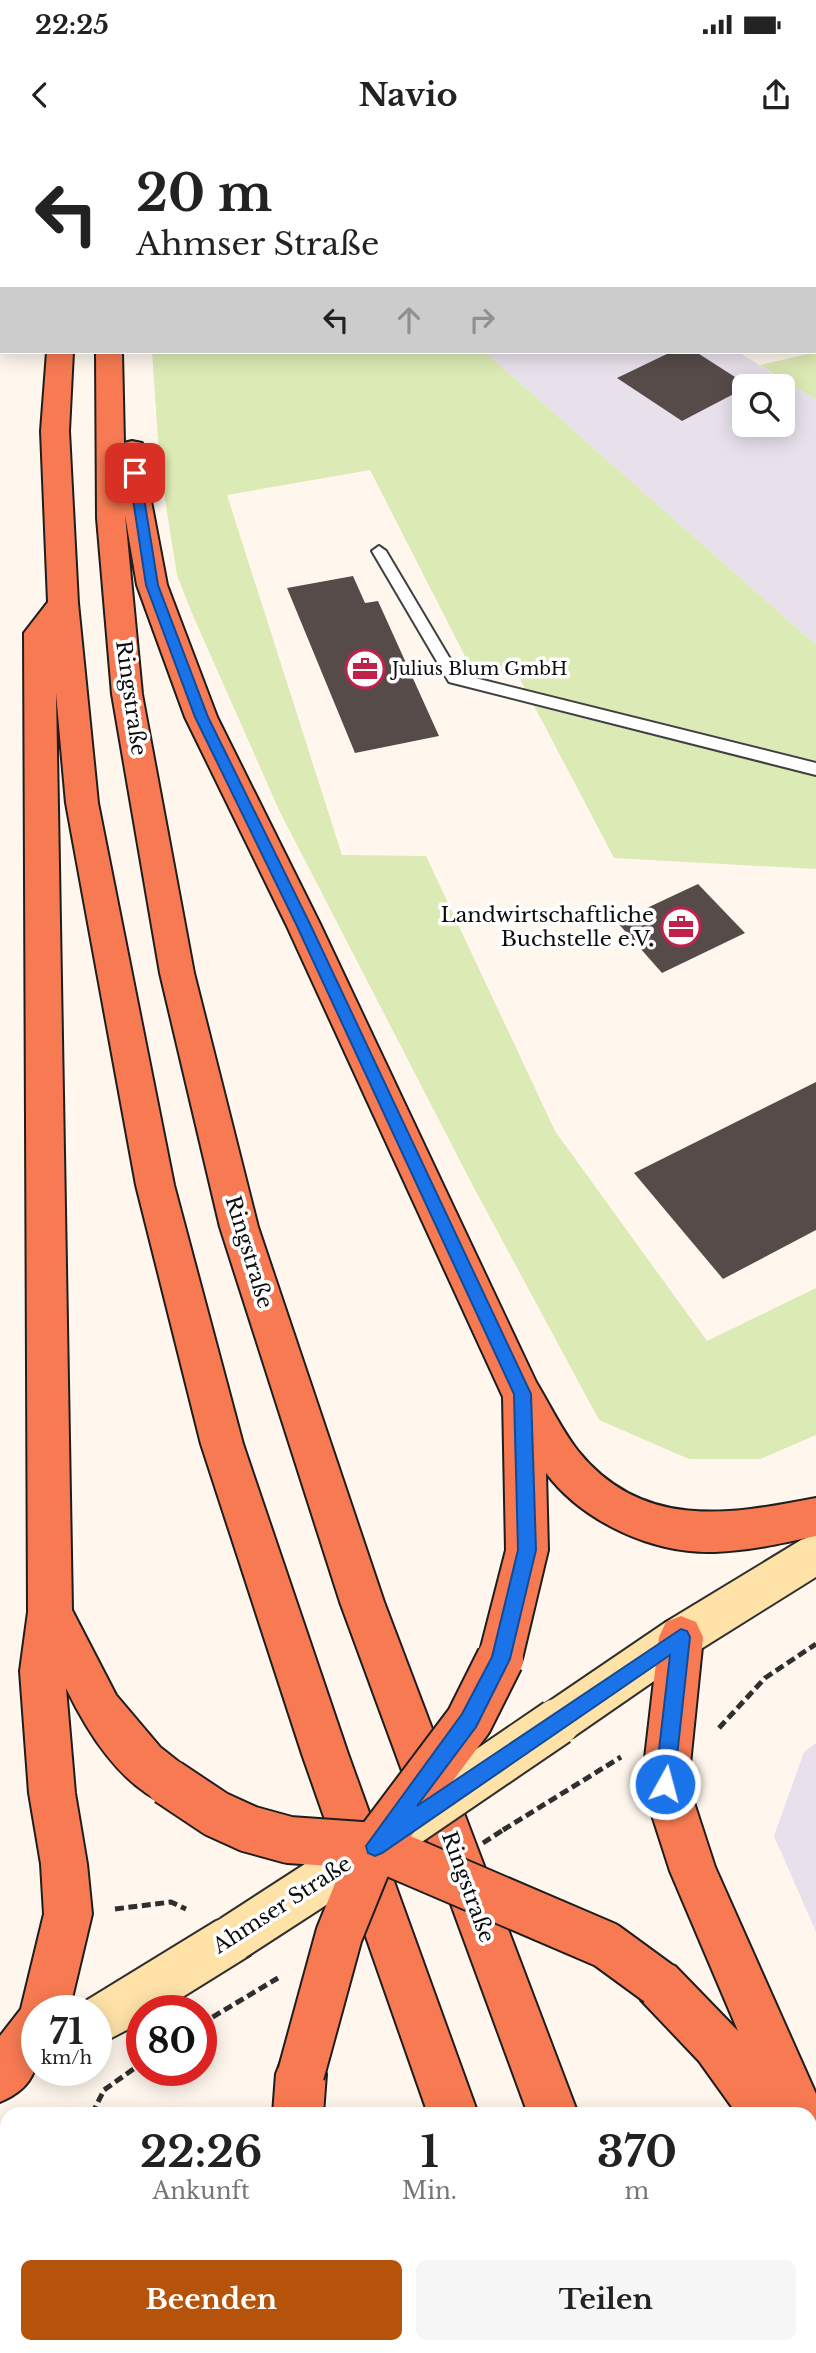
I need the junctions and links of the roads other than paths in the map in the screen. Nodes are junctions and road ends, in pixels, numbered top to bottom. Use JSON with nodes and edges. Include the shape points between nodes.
{"nodes":[{"id":1,"x":60,"y":354,"type":"edge"},
{"id":2,"x":109,"y":354,"type":"edge"},
{"id":3,"x":108,"y":394,"type":"junction"},
{"id":4,"x":379,"y":551,"type":"dead end"},
{"id":5,"x":63,"y":603,"type":"junction"},
{"id":6,"x":816,"y":769,"type":"edge"},
{"id":7,"x":523,"y":1394,"type":"junction"},
{"id":8,"x":816,"y":1517,"type":"edge"},
{"id":9,"x":816,"y":1554,"type":"edge"},
{"id":10,"x":50,"y":1612,"type":"junction"},
{"id":11,"x":681,"y":1637,"type":"junction"},
{"id":12,"x":375,"y":1846,"type":"junction"},
{"id":13,"x":49,"y":1995,"type":"edge"},
{"id":14,"x":112,"y":2012,"type":"edge"},
{"id":15,"x":21,"y":2049,"type":"edge"},
{"id":16,"x":21,"y":2070,"type":"edge"},
{"id":17,"x":0,"y":2077,"type":"edge"},
{"id":18,"x":0,"y":2084,"type":"edge"},
{"id":19,"x":299,"y":2094,"type":"edge"},
{"id":20,"x":451,"y":2107,"type":"edge"},
{"id":21,"x":550,"y":2107,"type":"edge"},
{"id":22,"x":760,"y":2107,"type":"edge"},
{"id":23,"x":796,"y":2107,"type":"edge"}],
"edges":[{"from":1,"to":5,"type":"highway","via":[[55,431]]},
{"from":2,"to":3,"type":"highway","name":"Ringstraße"},
{"from":3,"to":7,"type":"highway","via":[[132,446],[152,585],[201,717]]},
{"from":3,"to":21,"type":"highway","name":"Ringstraße","via":[[111,518],[127,694],[177,974],[239,1227],[362,1602]]},
{"from":4,"to":6,"type":"lane","via":[[454,678]]},
{"from":5,"to":10,"type":"highway","via":[[39,633]]},
{"from":5,"to":20,"type":"highway","via":[[82,803],[155,1185],[222,1444],[325,1754]]},
{"from":7,"to":8,"type":"highway","via":[[560,1459],[592,1493],[639,1520],[689,1534],[731,1533]]},
{"from":7,"to":12,"type":"highway","bridge":true,"via":[[527,1550],[500,1659],[469,1721]]},
{"from":9,"to":11,"type":"street","name":"Ahmser Straße"},
{"from":10,"to":12,"type":"highway","bridge":true,"via":[[100,1710],[144,1763],[168,1782],[216,1814],[249,1829],[289,1840]]},
{"from":10,"to":13,"type":"highway","via":[[42,1671],[68,1914]]},
{"from":11,"to":12,"type":"street","name":"Ahmser Straße","bridge":true},
{"from":11,"to":23,"type":"highway","via":[[665,1784],[693,1871]]},
{"from":12,"to":14,"type":"street","name":"Ahmser Straße","bridge":true},
{"from":12,"to":19,"type":"highway","bridge":true,"via":[[339,1935]]},
{"from":12,"to":22,"type":"highway","bridge":true,"via":[[606,1945],[658,1983],[706,2031]]},
{"from":15,"to":17,"type":"highway"},
{"from":16,"to":18,"type":"street"}]}
